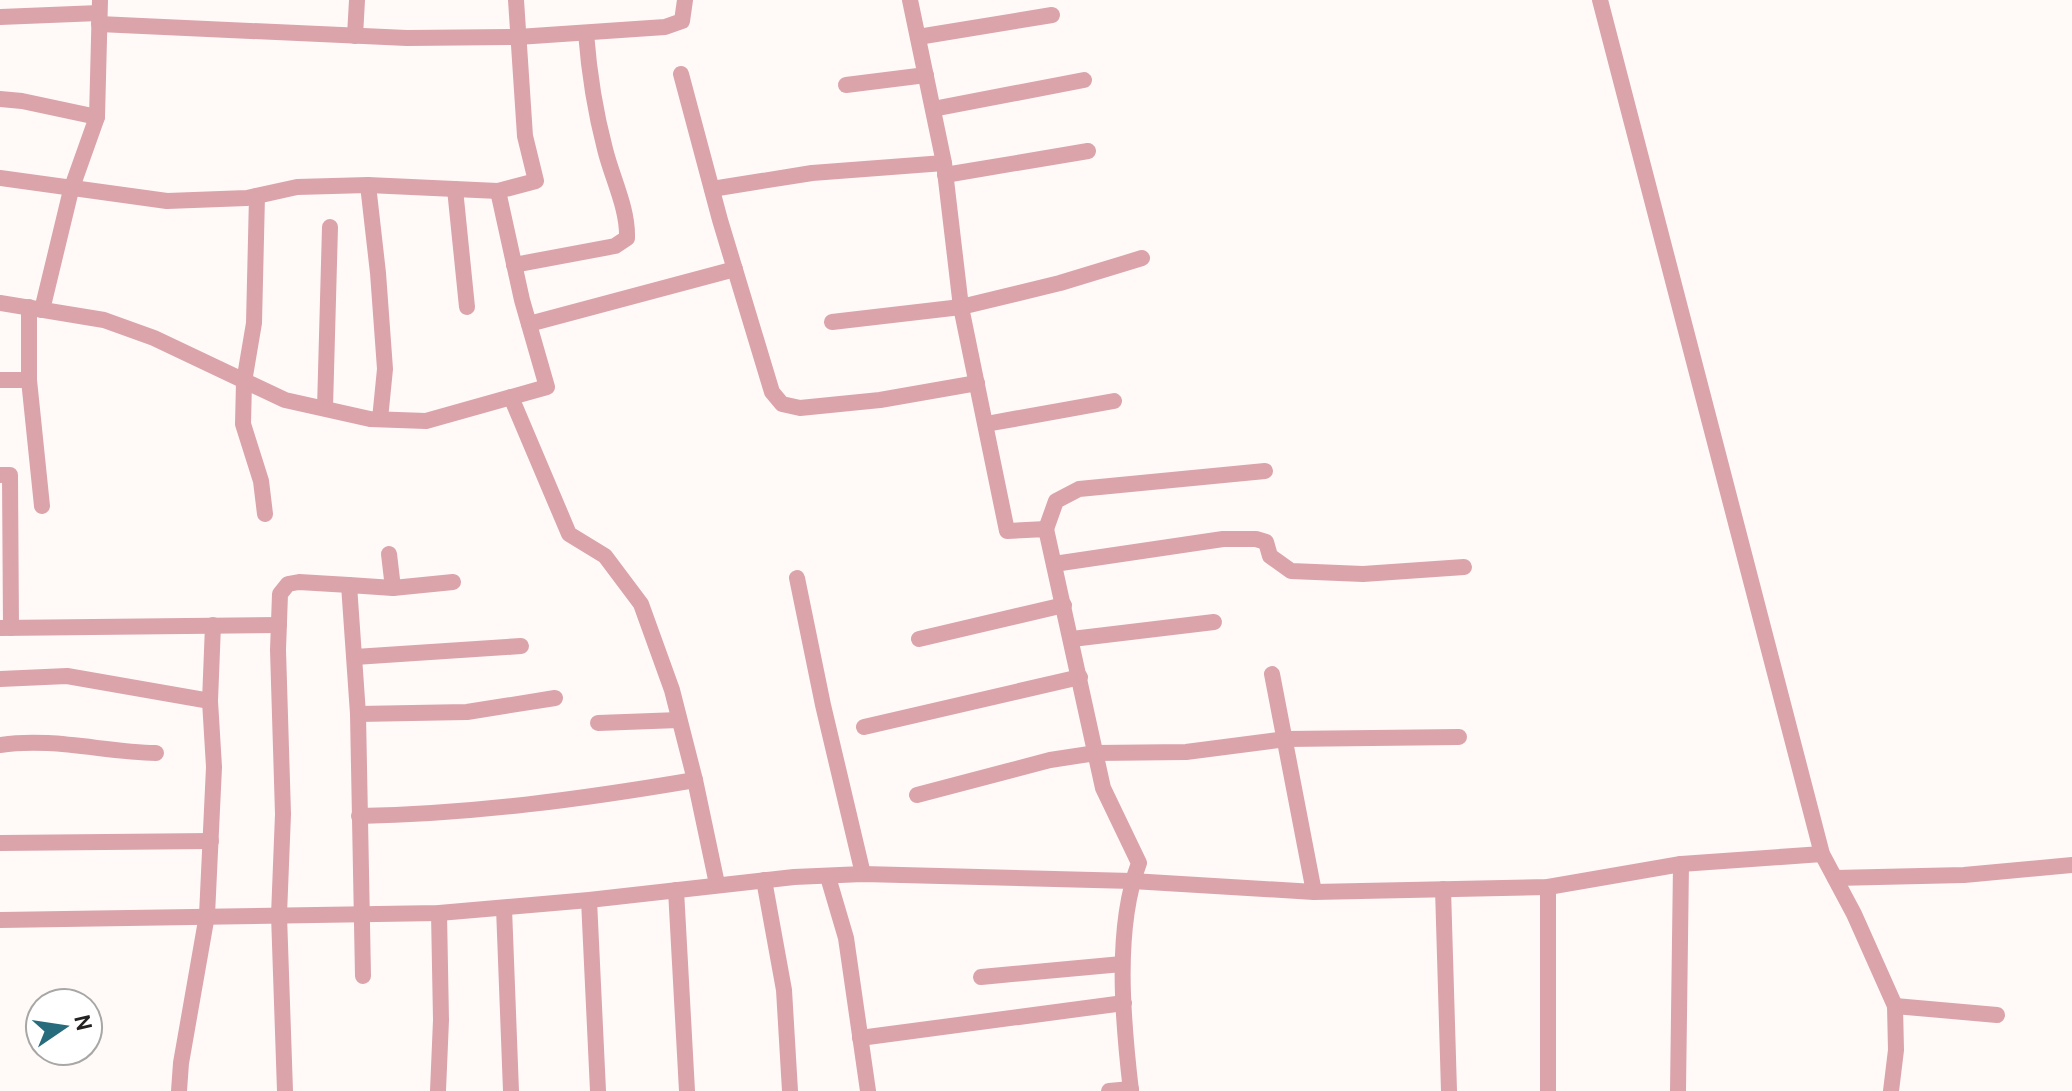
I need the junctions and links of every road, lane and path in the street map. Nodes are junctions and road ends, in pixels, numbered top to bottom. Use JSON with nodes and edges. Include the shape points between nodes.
{"nodes":[{"id":1,"x":357,"y":0,"type":"edge"},
{"id":2,"x":516,"y":0,"type":"edge"},
{"id":3,"x":685,"y":0,"type":"edge"},
{"id":4,"x":910,"y":0,"type":"edge"},
{"id":5,"x":1600,"y":0,"type":"edge"},
{"id":6,"x":100,"y":12,"type":"edge"},
{"id":7,"x":1052,"y":15,"type":"dead end"},
{"id":8,"x":0,"y":17,"type":"edge"},
{"id":9,"x":586,"y":33,"type":"junction"},
{"id":10,"x":355,"y":36,"type":"junction"},
{"id":11,"x":518,"y":37,"type":"junction"},
{"id":12,"x":918,"y":37,"type":"junction"},
{"id":13,"x":681,"y":74,"type":"dead end"},
{"id":14,"x":926,"y":75,"type":"junction"},
{"id":15,"x":1084,"y":80,"type":"dead end"},
{"id":16,"x":846,"y":85,"type":"dead end"},
{"id":17,"x":0,"y":99,"type":"edge"},
{"id":18,"x":933,"y":109,"type":"junction"},
{"id":19,"x":97,"y":117,"type":"junction"},
{"id":20,"x":1088,"y":151,"type":"dead end"},
{"id":21,"x":945,"y":169,"type":"junction"},
{"id":22,"x":0,"y":178,"type":"edge"},
{"id":23,"x":368,"y":185,"type":"junction"},
{"id":24,"x":455,"y":189,"type":"junction"},
{"id":25,"x":712,"y":189,"type":"junction"},
{"id":26,"x":71,"y":190,"type":"junction"},
{"id":27,"x":498,"y":191,"type":"junction"},
{"id":28,"x":257,"y":196,"type":"junction"},
{"id":29,"x":330,"y":227,"type":"dead end"},
{"id":30,"x":1142,"y":258,"type":"dead end"},
{"id":31,"x":514,"y":265,"type":"junction"},
{"id":32,"x":735,"y":269,"type":"junction"},
{"id":33,"x":0,"y":303,"type":"edge"},
{"id":34,"x":467,"y":307,"type":"dead end"},
{"id":35,"x":961,"y":307,"type":"junction"},
{"id":36,"x":36,"y":308,"type":"junction"},
{"id":37,"x":832,"y":322,"type":"dead end"},
{"id":38,"x":529,"y":324,"type":"junction"},
{"id":39,"x":0,"y":380,"type":"edge"},
{"id":40,"x":29,"y":380,"type":"junction"},
{"id":41,"x":244,"y":382,"type":"junction"},
{"id":42,"x":977,"y":383,"type":"junction"},
{"id":43,"x":511,"y":397,"type":"junction"},
{"id":44,"x":1114,"y":401,"type":"dead end"},
{"id":45,"x":325,"y":408,"type":"junction"},
{"id":46,"x":380,"y":419,"type":"junction"},
{"id":47,"x":986,"y":424,"type":"junction"},
{"id":48,"x":1265,"y":471,"type":"dead end"},
{"id":49,"x":5,"y":479,"type":"edge"},
{"id":50,"x":40,"y":486,"type":"junction"},
{"id":51,"x":42,"y":506,"type":"dead end"},
{"id":52,"x":265,"y":514,"type":"dead end"},
{"id":53,"x":1046,"y":529,"type":"junction"},
{"id":54,"x":389,"y":554,"type":"dead end"},
{"id":55,"x":1054,"y":564,"type":"junction"},
{"id":56,"x":1464,"y":567,"type":"dead end"},
{"id":57,"x":797,"y":578,"type":"dead end"},
{"id":58,"x":453,"y":582,"type":"dead end"},
{"id":59,"x":349,"y":585,"type":"junction"},
{"id":60,"x":393,"y":588,"type":"junction"},
{"id":61,"x":1064,"y":605,"type":"junction"},
{"id":62,"x":1214,"y":622,"type":"dead end"},
{"id":63,"x":213,"y":625,"type":"junction"},
{"id":64,"x":279,"y":625,"type":"junction"},
{"id":65,"x":5,"y":628,"type":"edge"},
{"id":66,"x":919,"y":639,"type":"dead end"},
{"id":67,"x":1072,"y":639,"type":"junction"},
{"id":68,"x":521,"y":646,"type":"dead end"},
{"id":69,"x":355,"y":657,"type":"junction"},
{"id":70,"x":1272,"y":674,"type":"dead end"},
{"id":71,"x":1080,"y":677,"type":"junction"},
{"id":72,"x":0,"y":679,"type":"edge"},
{"id":73,"x":555,"y":698,"type":"dead end"},
{"id":74,"x":210,"y":701,"type":"junction"},
{"id":75,"x":358,"y":714,"type":"junction"},
{"id":76,"x":679,"y":720,"type":"junction"},
{"id":77,"x":598,"y":723,"type":"dead end"},
{"id":78,"x":864,"y":727,"type":"dead end"},
{"id":79,"x":1459,"y":737,"type":"dead end"},
{"id":80,"x":1286,"y":739,"type":"junction"},
{"id":81,"x":0,"y":745,"type":"edge"},
{"id":82,"x":156,"y":753,"type":"dead end"},
{"id":83,"x":1096,"y":753,"type":"junction"},
{"id":84,"x":695,"y":780,"type":"junction"},
{"id":85,"x":917,"y":795,"type":"dead end"},
{"id":86,"x":359,"y":816,"type":"junction"},
{"id":87,"x":211,"y":841,"type":"junction"},
{"id":88,"x":0,"y":843,"type":"edge"},
{"id":89,"x":1822,"y":854,"type":"junction"},
{"id":90,"x":1681,"y":864,"type":"junction"},
{"id":91,"x":2072,"y":865,"type":"edge"},
{"id":92,"x":863,"y":874,"type":"junction"},
{"id":93,"x":828,"y":877,"type":"junction"},
{"id":94,"x":1835,"y":878,"type":"junction"},
{"id":95,"x":764,"y":880,"type":"junction"},
{"id":96,"x":1132,"y":881,"type":"junction"},
{"id":97,"x":717,"y":884,"type":"junction"},
{"id":98,"x":1548,"y":887,"type":"junction"},
{"id":99,"x":1443,"y":889,"type":"junction"},
{"id":100,"x":676,"y":890,"type":"junction"},
{"id":101,"x":1314,"y":892,"type":"junction"},
{"id":102,"x":589,"y":900,"type":"junction"},
{"id":103,"x":504,"y":908,"type":"junction"},
{"id":104,"x":439,"y":913,"type":"junction"},
{"id":105,"x":361,"y":914,"type":"junction"},
{"id":106,"x":207,"y":915,"type":"junction"},
{"id":107,"x":279,"y":915,"type":"junction"},
{"id":108,"x":0,"y":920,"type":"edge"},
{"id":109,"x":1122,"y":964,"type":"junction"},
{"id":110,"x":363,"y":976,"type":"dead end"},
{"id":111,"x":981,"y":977,"type":"dead end"},
{"id":112,"x":1124,"y":1003,"type":"junction"},
{"id":113,"x":1895,"y":1006,"type":"junction"},
{"id":114,"x":1997,"y":1015,"type":"dead end"},
{"id":115,"x":860,"y":1038,"type":"junction"},
{"id":116,"x":1131,"y":1090,"type":"edge"},
{"id":117,"x":179,"y":1091,"type":"edge"},
{"id":118,"x":285,"y":1091,"type":"edge"},
{"id":119,"x":438,"y":1091,"type":"edge"},
{"id":120,"x":511,"y":1091,"type":"edge"},
{"id":121,"x":598,"y":1091,"type":"edge"},
{"id":122,"x":687,"y":1091,"type":"edge"},
{"id":123,"x":790,"y":1091,"type":"edge"},
{"id":124,"x":868,"y":1091,"type":"edge"},
{"id":125,"x":1109,"y":1091,"type":"edge"},
{"id":126,"x":1449,"y":1091,"type":"edge"},
{"id":127,"x":1548,"y":1091,"type":"edge"},
{"id":128,"x":1678,"y":1091,"type":"edge"},
{"id":129,"x":1891,"y":1091,"type":"edge"}],
"edges":[{"from":1,"to":10,"type":"street"},
{"from":2,"to":11,"type":"street"},
{"from":3,"to":9,"type":"street","via":[[682,21],[665,27]]},
{"from":4,"to":12,"type":"street"},
{"from":5,"to":89,"type":"street"},
{"from":6,"to":8,"type":"street"},
{"from":6,"to":10,"type":"street"},
{"from":6,"to":19,"type":"street"},
{"from":7,"to":12,"type":"street"},
{"from":9,"to":11,"type":"street"},
{"from":9,"to":31,"type":"street","via":[[589,74],[627,238],[615,246]]},
{"from":10,"to":11,"type":"street"},
{"from":11,"to":27,"type":"street","via":[[525,136],[536,181]]},
{"from":12,"to":14,"type":"street"},
{"from":13,"to":25,"type":"street"},
{"from":14,"to":16,"type":"street"},
{"from":14,"to":18,"type":"street"},
{"from":15,"to":18,"type":"street"},
{"from":17,"to":19,"type":"street"},
{"from":18,"to":21,"type":"street"},
{"from":19,"to":26,"type":"street"},
{"from":20,"to":21,"type":"street"},
{"from":21,"to":25,"type":"street","via":[[812,173]]},
{"from":21,"to":35,"type":"street"},
{"from":22,"to":26,"type":"street"},
{"from":23,"to":24,"type":"street"},
{"from":23,"to":28,"type":"street","via":[[297,187]]},
{"from":23,"to":46,"type":"street","via":[[385,369]]},
{"from":24,"to":27,"type":"street"},
{"from":24,"to":34,"type":"street"},
{"from":25,"to":32,"type":"street"},
{"from":26,"to":28,"type":"street","via":[[167,201]]},
{"from":26,"to":36,"type":"street"},
{"from":27,"to":31,"type":"street"},
{"from":28,"to":41,"type":"street","via":[[254,323]]},
{"from":29,"to":45,"type":"street"},
{"from":30,"to":35,"type":"street"},
{"from":31,"to":38,"type":"street"},
{"from":32,"to":38,"type":"street"},
{"from":32,"to":42,"type":"street","via":[[772,392],[782,404],[800,408],[880,400]]},
{"from":33,"to":36,"type":"street"},
{"from":35,"to":37,"type":"street"},
{"from":35,"to":42,"type":"street"},
{"from":36,"to":40,"type":"street"},
{"from":36,"to":41,"type":"street","via":[[104,320]]},
{"from":38,"to":43,"type":"street","via":[[547,387]]},
{"from":39,"to":40,"type":"street"},
{"from":40,"to":50,"type":"street"},
{"from":41,"to":45,"type":"street","via":[[285,400]]},
{"from":41,"to":52,"type":"street","via":[[243,424]]},
{"from":42,"to":47,"type":"street"},
{"from":43,"to":46,"type":"street","via":[[426,421]]},
{"from":43,"to":76,"type":"street","via":[[569,534],[605,556],[641,604]]},
{"from":44,"to":47,"type":"street"},
{"from":45,"to":46,"type":"street"},
{"from":47,"to":53,"type":"street","via":[[1007,531]]},
{"from":48,"to":53,"type":"street","via":[[1079,489],[1056,501]]},
{"from":49,"to":50,"type":"street"},
{"from":49,"to":65,"type":"street"},
{"from":50,"to":51,"type":"street"},
{"from":53,"to":55,"type":"street"},
{"from":54,"to":60,"type":"street"},
{"from":55,"to":56,"type":"street","via":[[1234,539],[1266,542],[1270,556],[1291,571],[1363,574]]},
{"from":55,"to":61,"type":"street"},
{"from":57,"to":92,"type":"street"},
{"from":58,"to":60,"type":"street"},
{"from":59,"to":60,"type":"street"},
{"from":59,"to":64,"type":"street","via":[[288,584],[280,594]]},
{"from":59,"to":69,"type":"street"},
{"from":61,"to":66,"type":"street"},
{"from":61,"to":67,"type":"street"},
{"from":62,"to":67,"type":"street"},
{"from":63,"to":64,"type":"street"},
{"from":63,"to":65,"type":"street"},
{"from":63,"to":74,"type":"street"},
{"from":64,"to":107,"type":"street"},
{"from":67,"to":71,"type":"street"},
{"from":68,"to":69,"type":"street"},
{"from":69,"to":75,"type":"street"},
{"from":70,"to":80,"type":"street"},
{"from":71,"to":78,"type":"street"},
{"from":71,"to":83,"type":"street"},
{"from":72,"to":74,"type":"street","via":[[67,676]]},
{"from":73,"to":75,"type":"street","via":[[467,712]]},
{"from":74,"to":87,"type":"street"},
{"from":75,"to":86,"type":"street"},
{"from":76,"to":77,"type":"street"},
{"from":76,"to":84,"type":"street"},
{"from":79,"to":80,"type":"street"},
{"from":80,"to":83,"type":"street","via":[[1186,752]]},
{"from":80,"to":101,"type":"street"},
{"from":81,"to":82,"type":"street","via":[[24,741]]},
{"from":83,"to":85,"type":"street"},
{"from":83,"to":96,"type":"street","via":[[1103,788],[1139,863]]},
{"from":84,"to":86,"type":"street","via":[[543,804]]},
{"from":84,"to":97,"type":"street"},
{"from":86,"to":105,"type":"street"},
{"from":87,"to":88,"type":"street"},
{"from":87,"to":106,"type":"street"},
{"from":89,"to":90,"type":"street"},
{"from":89,"to":94,"type":"street"},
{"from":90,"to":98,"type":"street"},
{"from":90,"to":128,"type":"street"},
{"from":91,"to":94,"type":"street","via":[[1964,875]]},
{"from":92,"to":93,"type":"street"},
{"from":92,"to":96,"type":"street"},
{"from":93,"to":95,"type":"street"},
{"from":93,"to":115,"type":"street","via":[[846,938]]},
{"from":94,"to":113,"type":"street"},
{"from":95,"to":97,"type":"street"},
{"from":95,"to":123,"type":"street","via":[[784,990]]},
{"from":96,"to":101,"type":"street"},
{"from":96,"to":109,"type":"street"},
{"from":97,"to":100,"type":"street"},
{"from":98,"to":99,"type":"street"},
{"from":98,"to":127,"type":"street"},
{"from":99,"to":101,"type":"street"},
{"from":99,"to":126,"type":"street"},
{"from":100,"to":102,"type":"street"},
{"from":100,"to":122,"type":"street"},
{"from":102,"to":103,"type":"street"},
{"from":102,"to":121,"type":"street"},
{"from":103,"to":104,"type":"street"},
{"from":103,"to":120,"type":"street"},
{"from":104,"to":105,"type":"street"},
{"from":104,"to":119,"type":"street"},
{"from":105,"to":107,"type":"street"},
{"from":105,"to":110,"type":"street"},
{"from":106,"to":107,"type":"street"},
{"from":106,"to":108,"type":"street"},
{"from":106,"to":117,"type":"street"},
{"from":107,"to":118,"type":"street"},
{"from":109,"to":111,"type":"street"},
{"from":109,"to":112,"type":"street"},
{"from":112,"to":115,"type":"street"},
{"from":112,"to":116,"type":"street"},
{"from":113,"to":114,"type":"street"},
{"from":113,"to":129,"type":"street"},
{"from":115,"to":124,"type":"street"},
{"from":116,"to":125,"type":"street"}]}
